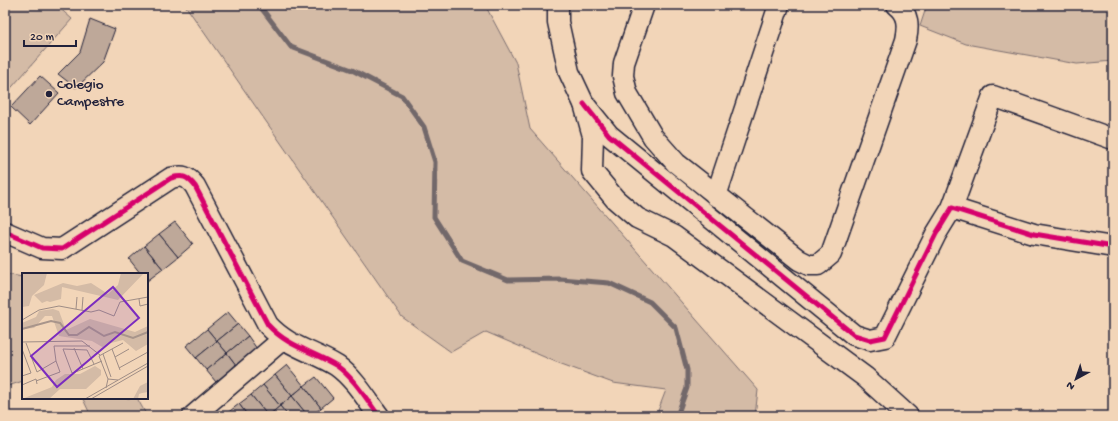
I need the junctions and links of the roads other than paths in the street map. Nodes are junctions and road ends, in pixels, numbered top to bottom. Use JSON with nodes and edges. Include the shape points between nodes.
{"nodes":[{"id":1,"x":558,"y":5,"type":"edge"},
{"id":2,"x":644,"y":5,"type":"edge"},
{"id":3,"x":779,"y":5,"type":"edge"},
{"id":4,"x":897,"y":5,"type":"edge"},
{"id":5,"x":584,"y":104,"type":"junction"},
{"id":6,"x":1113,"y":138,"type":"edge"},
{"id":7,"x":716,"y":196,"type":"junction"},
{"id":8,"x":952,"y":208,"type":"junction"},
{"id":9,"x":5,"y":232,"type":"edge"},
{"id":10,"x":1113,"y":247,"type":"edge"},
{"id":11,"x":283,"y":339,"type":"junction"},
{"id":12,"x":193,"y":416,"type":"edge"},
{"id":13,"x":379,"y":416,"type":"edge"},
{"id":14,"x":908,"y":416,"type":"edge"}],
"edges":[{"from":1,"to":5,"type":"street","via":[[558,22],[569,72]]},
{"from":2,"to":7,"type":"street","via":[[624,63],[623,76],[627,93],[653,137],[676,163]]},
{"from":3,"to":7,"type":"street"},
{"from":4,"to":7,"type":"street","via":[[906,13],[906,40],[831,254],[818,265],[809,265],[799,260]]},
{"from":5,"to":8,"type":"street","via":[[610,135],[854,335],[870,340],[885,337],[936,234]]},
{"from":5,"to":14,"type":"street","via":[[593,136],[592,171],[615,199],[637,218],[674,236],[858,373]]},
{"from":6,"to":8,"type":"street","via":[[993,96]]},
{"from":8,"to":10,"type":"street","via":[[1034,234]]},
{"from":9,"to":11,"type":"street","via":[[42,248],[62,249],[165,182],[181,176],[188,177],[268,324]]},
{"from":11,"to":12,"type":"street"},
{"from":11,"to":13,"type":"street","via":[[337,367]]}]}
